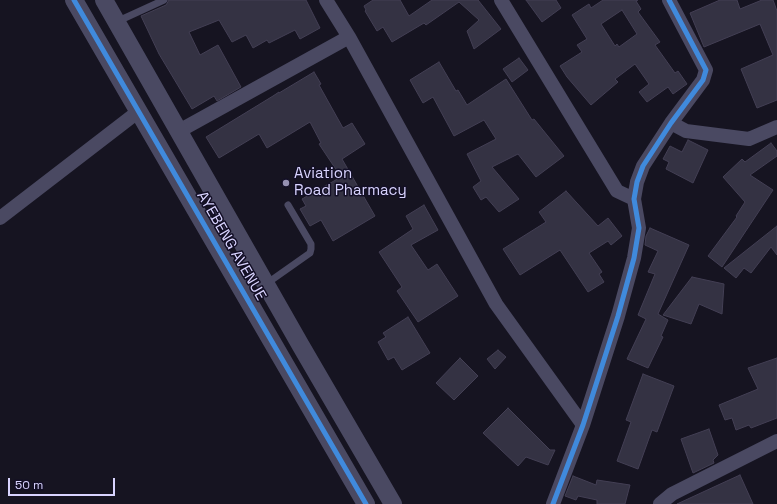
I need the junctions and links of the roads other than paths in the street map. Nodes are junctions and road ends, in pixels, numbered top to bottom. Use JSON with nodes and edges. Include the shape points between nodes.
{"nodes":[{"id":1,"x":74,"y":0,"type":"edge"},
{"id":2,"x":104,"y":0,"type":"edge"},
{"id":3,"x":164,"y":0,"type":"edge"},
{"id":4,"x":326,"y":0,"type":"edge"},
{"id":5,"x":500,"y":0,"type":"edge"},
{"id":6,"x":670,"y":0,"type":"edge"},
{"id":7,"x":116,"y":22,"type":"junction"},
{"id":8,"x":349,"y":37,"type":"junction"},
{"id":9,"x":139,"y":111,"type":"junction"},
{"id":10,"x":671,"y":123,"type":"junction"},
{"id":11,"x":777,"y":127,"type":"edge"},
{"id":12,"x":179,"y":130,"type":"junction"},
{"id":13,"x":634,"y":199,"type":"junction"},
{"id":14,"x":288,"y":205,"type":"dead end"},
{"id":15,"x":0,"y":218,"type":"edge"},
{"id":16,"x":266,"y":284,"type":"junction"},
{"id":17,"x":583,"y":425,"type":"junction"},
{"id":18,"x":777,"y":441,"type":"edge"},
{"id":19,"x":366,"y":504,"type":"edge"},
{"id":20,"x":393,"y":504,"type":"edge"},
{"id":21,"x":553,"y":504,"type":"edge"},
{"id":22,"x":660,"y":504,"type":"edge"}],
"edges":[{"from":1,"to":9,"type":"street","name":"AYEBENG AVENUE"},
{"from":2,"to":7,"type":"street","name":"AYEBENG AVENUE"},
{"from":3,"to":7,"type":"lane"},
{"from":4,"to":8,"type":"street"},
{"from":5,"to":13,"type":"street","via":[[617,191]]},
{"from":6,"to":10,"type":"street","via":[[706,70],[703,80]]},
{"from":7,"to":12,"type":"street","name":"AYEBENG AVENUE"},
{"from":8,"to":12,"type":"street"},
{"from":8,"to":17,"type":"street","via":[[496,304]]},
{"from":9,"to":15,"type":"street"},
{"from":9,"to":19,"type":"street","name":"AYEBENG AVENUE"},
{"from":10,"to":11,"type":"street","via":[[686,131],[749,139]]},
{"from":10,"to":13,"type":"street","via":[[643,166]]},
{"from":12,"to":16,"type":"street","name":"AYEBENG AVENUE"},
{"from":13,"to":17,"type":"street","via":[[638,228],[634,258]]},
{"from":14,"to":16,"type":"lane","via":[[311,244],[311,250]]},
{"from":16,"to":20,"type":"street","name":"AYEBENG AVENUE"},
{"from":17,"to":21,"type":"street"},
{"from":18,"to":22,"type":"street","via":[[672,494]]}]}
